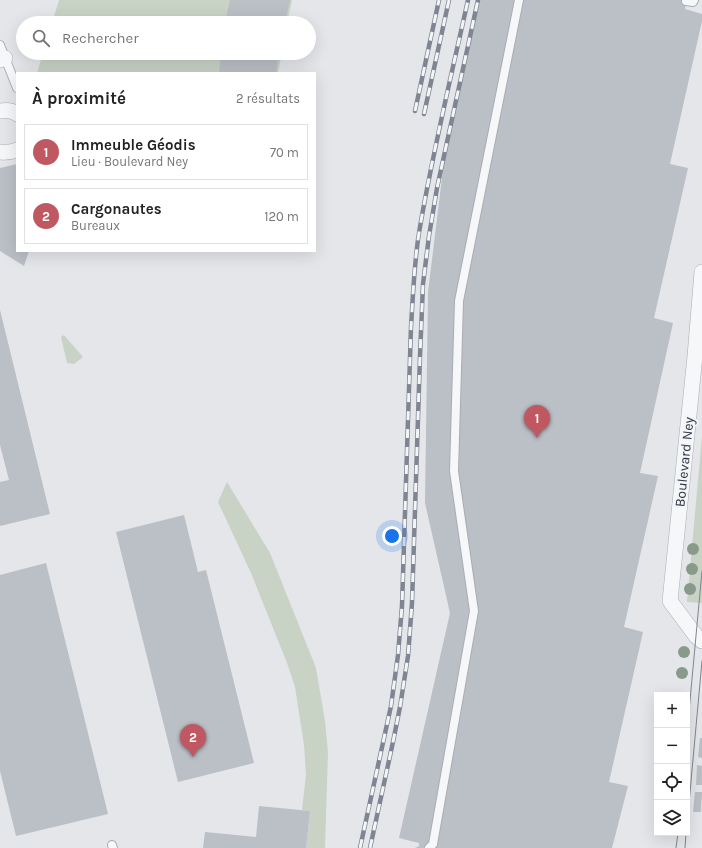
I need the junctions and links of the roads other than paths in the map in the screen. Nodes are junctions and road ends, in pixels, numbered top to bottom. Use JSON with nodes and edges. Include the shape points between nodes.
{"nodes":[{"id":1,"x":519,"y":0,"type":"edge"},
{"id":2,"x":2,"y":55,"type":"edge"},
{"id":3,"x":16,"y":86,"type":"edge"},
{"id":4,"x":0,"y":111,"type":"edge"},
{"id":5,"x":16,"y":113,"type":"edge"},
{"id":6,"x":16,"y":150,"type":"edge"},
{"id":7,"x":0,"y":152,"type":"edge"},
{"id":8,"x":702,"y":272,"type":"edge"},
{"id":9,"x":702,"y":641,"type":"edge"},
{"id":10,"x":431,"y":846,"type":"edge"}],
"edges":[{"from":1,"to":10,"type":"lane","via":[[459,301],[454,471],[474,611]]},
{"from":2,"to":3,"type":"lane"},
{"from":4,"to":5,"type":"street","via":[[10,110]]},
{"from":6,"to":7,"type":"street"},
{"from":8,"to":9,"type":"street","name":"Boulevard Ney","via":[[670,601]]}]}
